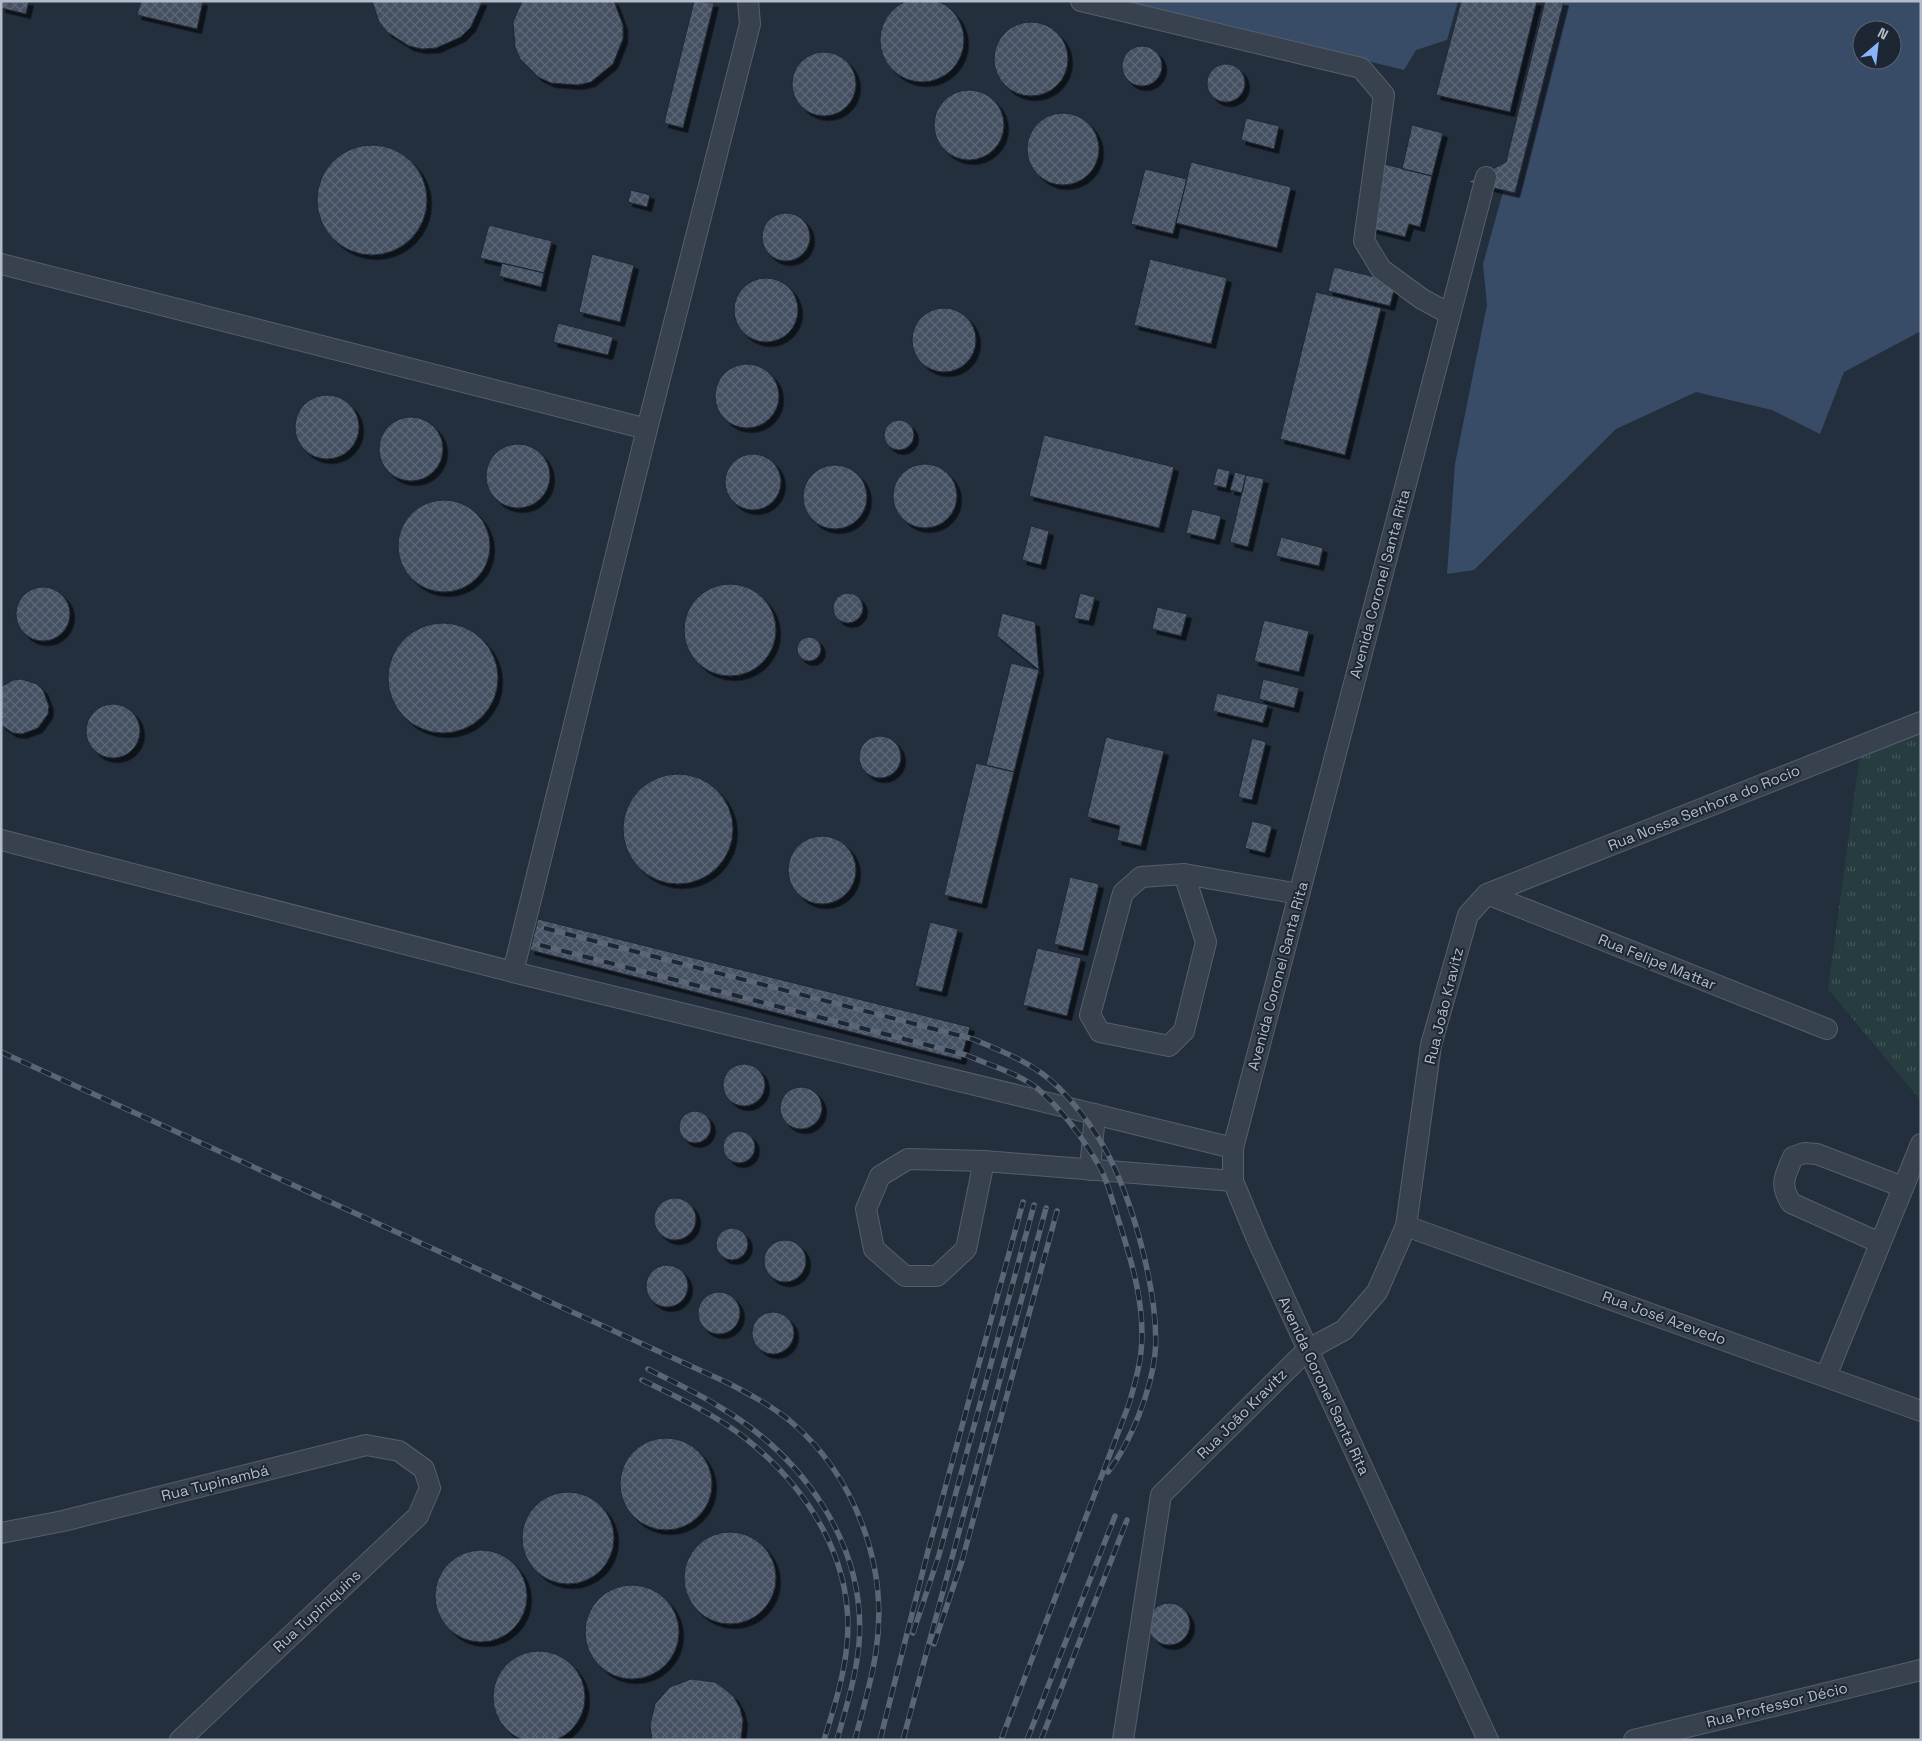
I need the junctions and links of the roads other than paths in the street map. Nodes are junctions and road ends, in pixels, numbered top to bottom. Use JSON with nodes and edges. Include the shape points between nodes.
{"nodes":[{"id":1,"x":748,"y":1,"type":"edge"},
{"id":2,"x":1081,"y":1,"type":"edge"},
{"id":3,"x":1486,"y":177,"type":"dead end"},
{"id":4,"x":1,"y":264,"type":"edge"},
{"id":5,"x":1450,"y":314,"type":"junction"},
{"id":6,"x":647,"y":429,"type":"junction"},
{"id":7,"x":1921,"y":722,"type":"edge"},
{"id":8,"x":1,"y":840,"type":"edge"},
{"id":9,"x":1184,"y":874,"type":"junction"},
{"id":10,"x":1299,"y":894,"type":"junction"},
{"id":11,"x":1487,"y":894,"type":"junction"},
{"id":12,"x":512,"y":972,"type":"junction"},
{"id":13,"x":1827,"y":1029,"type":"dead end"},
{"id":14,"x":1095,"y":1114,"type":"junction"},
{"id":15,"x":1921,"y":1144,"type":"edge"},
{"id":16,"x":1233,"y":1148,"type":"junction"},
{"id":17,"x":984,"y":1161,"type":"junction"},
{"id":18,"x":1090,"y":1170,"type":"junction"},
{"id":19,"x":1233,"y":1181,"type":"junction"},
{"id":20,"x":1903,"y":1187,"type":"junction"},
{"id":21,"x":1406,"y":1226,"type":"junction"},
{"id":22,"x":1880,"y":1243,"type":"junction"},
{"id":23,"x":1308,"y":1350,"type":"junction"},
{"id":24,"x":1826,"y":1376,"type":"junction"},
{"id":25,"x":1921,"y":1411,"type":"edge"},
{"id":26,"x":424,"y":1469,"type":"joint"},
{"id":27,"x":1,"y":1533,"type":"edge"},
{"id":28,"x":1921,"y":1670,"type":"edge"},
{"id":29,"x":180,"y":1740,"type":"edge"},
{"id":30,"x":1123,"y":1740,"type":"edge"},
{"id":31,"x":1488,"y":1740,"type":"edge"},
{"id":32,"x":1634,"y":1740,"type":"edge"}],
"edges":[{"from":1,"to":6,"type":"street","via":[[750,24]]},
{"from":2,"to":5,"type":"street","via":[[1360,68],[1384,95],[1364,241],[1381,269],[1422,299]]},
{"from":3,"to":5,"type":"street","name":"Avenida Coronel Santa Rita"},
{"from":4,"to":6,"type":"street"},
{"from":5,"to":10,"type":"street","name":"Avenida Coronel Santa Rita"},
{"from":6,"to":12,"type":"street"},
{"from":7,"to":11,"type":"street","name":"Rua Nossa Senhora do Rocio"},
{"from":8,"to":12,"type":"street"},
{"from":9,"to":9,"type":"street","via":[[1206,942],[1184,1031],[1170,1046],[1100,1032],[1090,1015],[1123,893],[1140,877]]},
{"from":9,"to":10,"type":"street"},
{"from":10,"to":16,"type":"street","name":"Avenida Coronel Santa Rita"},
{"from":11,"to":13,"type":"street","name":"Rua Felipe Mattar"},
{"from":11,"to":21,"type":"street","name":"Rua João Kravitz","via":[[1468,916],[1431,1044]]},
{"from":12,"to":14,"type":"street"},
{"from":14,"to":16,"type":"street"},
{"from":14,"to":18,"type":"street"},
{"from":15,"to":20,"type":"street"},
{"from":16,"to":19,"type":"street","name":"Avenida Coronel Santa Rita"},
{"from":17,"to":17,"type":"street","via":[[908,1160],[880,1176],[866,1209],[874,1249],[904,1276],[937,1276],[966,1249]]},
{"from":17,"to":18,"type":"street"},
{"from":18,"to":19,"type":"street"},
{"from":19,"to":23,"type":"street","name":"Avenida Coronel Santa Rita"},
{"from":20,"to":22,"type":"street"},
{"from":20,"to":22,"type":"street","via":[[1817,1154],[1804,1153],[1793,1157],[1784,1178],[1784,1191],[1790,1203]]},
{"from":21,"to":23,"type":"street","name":"Rua João Kravitz","via":[[1377,1292],[1344,1330]]},
{"from":21,"to":24,"type":"street","name":"Rua José Azevedo"},
{"from":22,"to":24,"type":"street"},
{"from":23,"to":30,"type":"street","name":"Rua João Kravitz","via":[[1161,1495]]},
{"from":23,"to":31,"type":"street","name":"Avenida Coronel Santa Rita"},
{"from":24,"to":25,"type":"street","name":"Rua José Azevedo"},
{"from":26,"to":27,"type":"street","name":"Rua Tupinambá","via":[[399,1452],[366,1445],[63,1521]]},
{"from":26,"to":29,"type":"street","name":"Rua Tupiniquins","via":[[430,1488],[418,1516]]},
{"from":28,"to":32,"type":"street","name":"Rua Professor Décio"}]}
